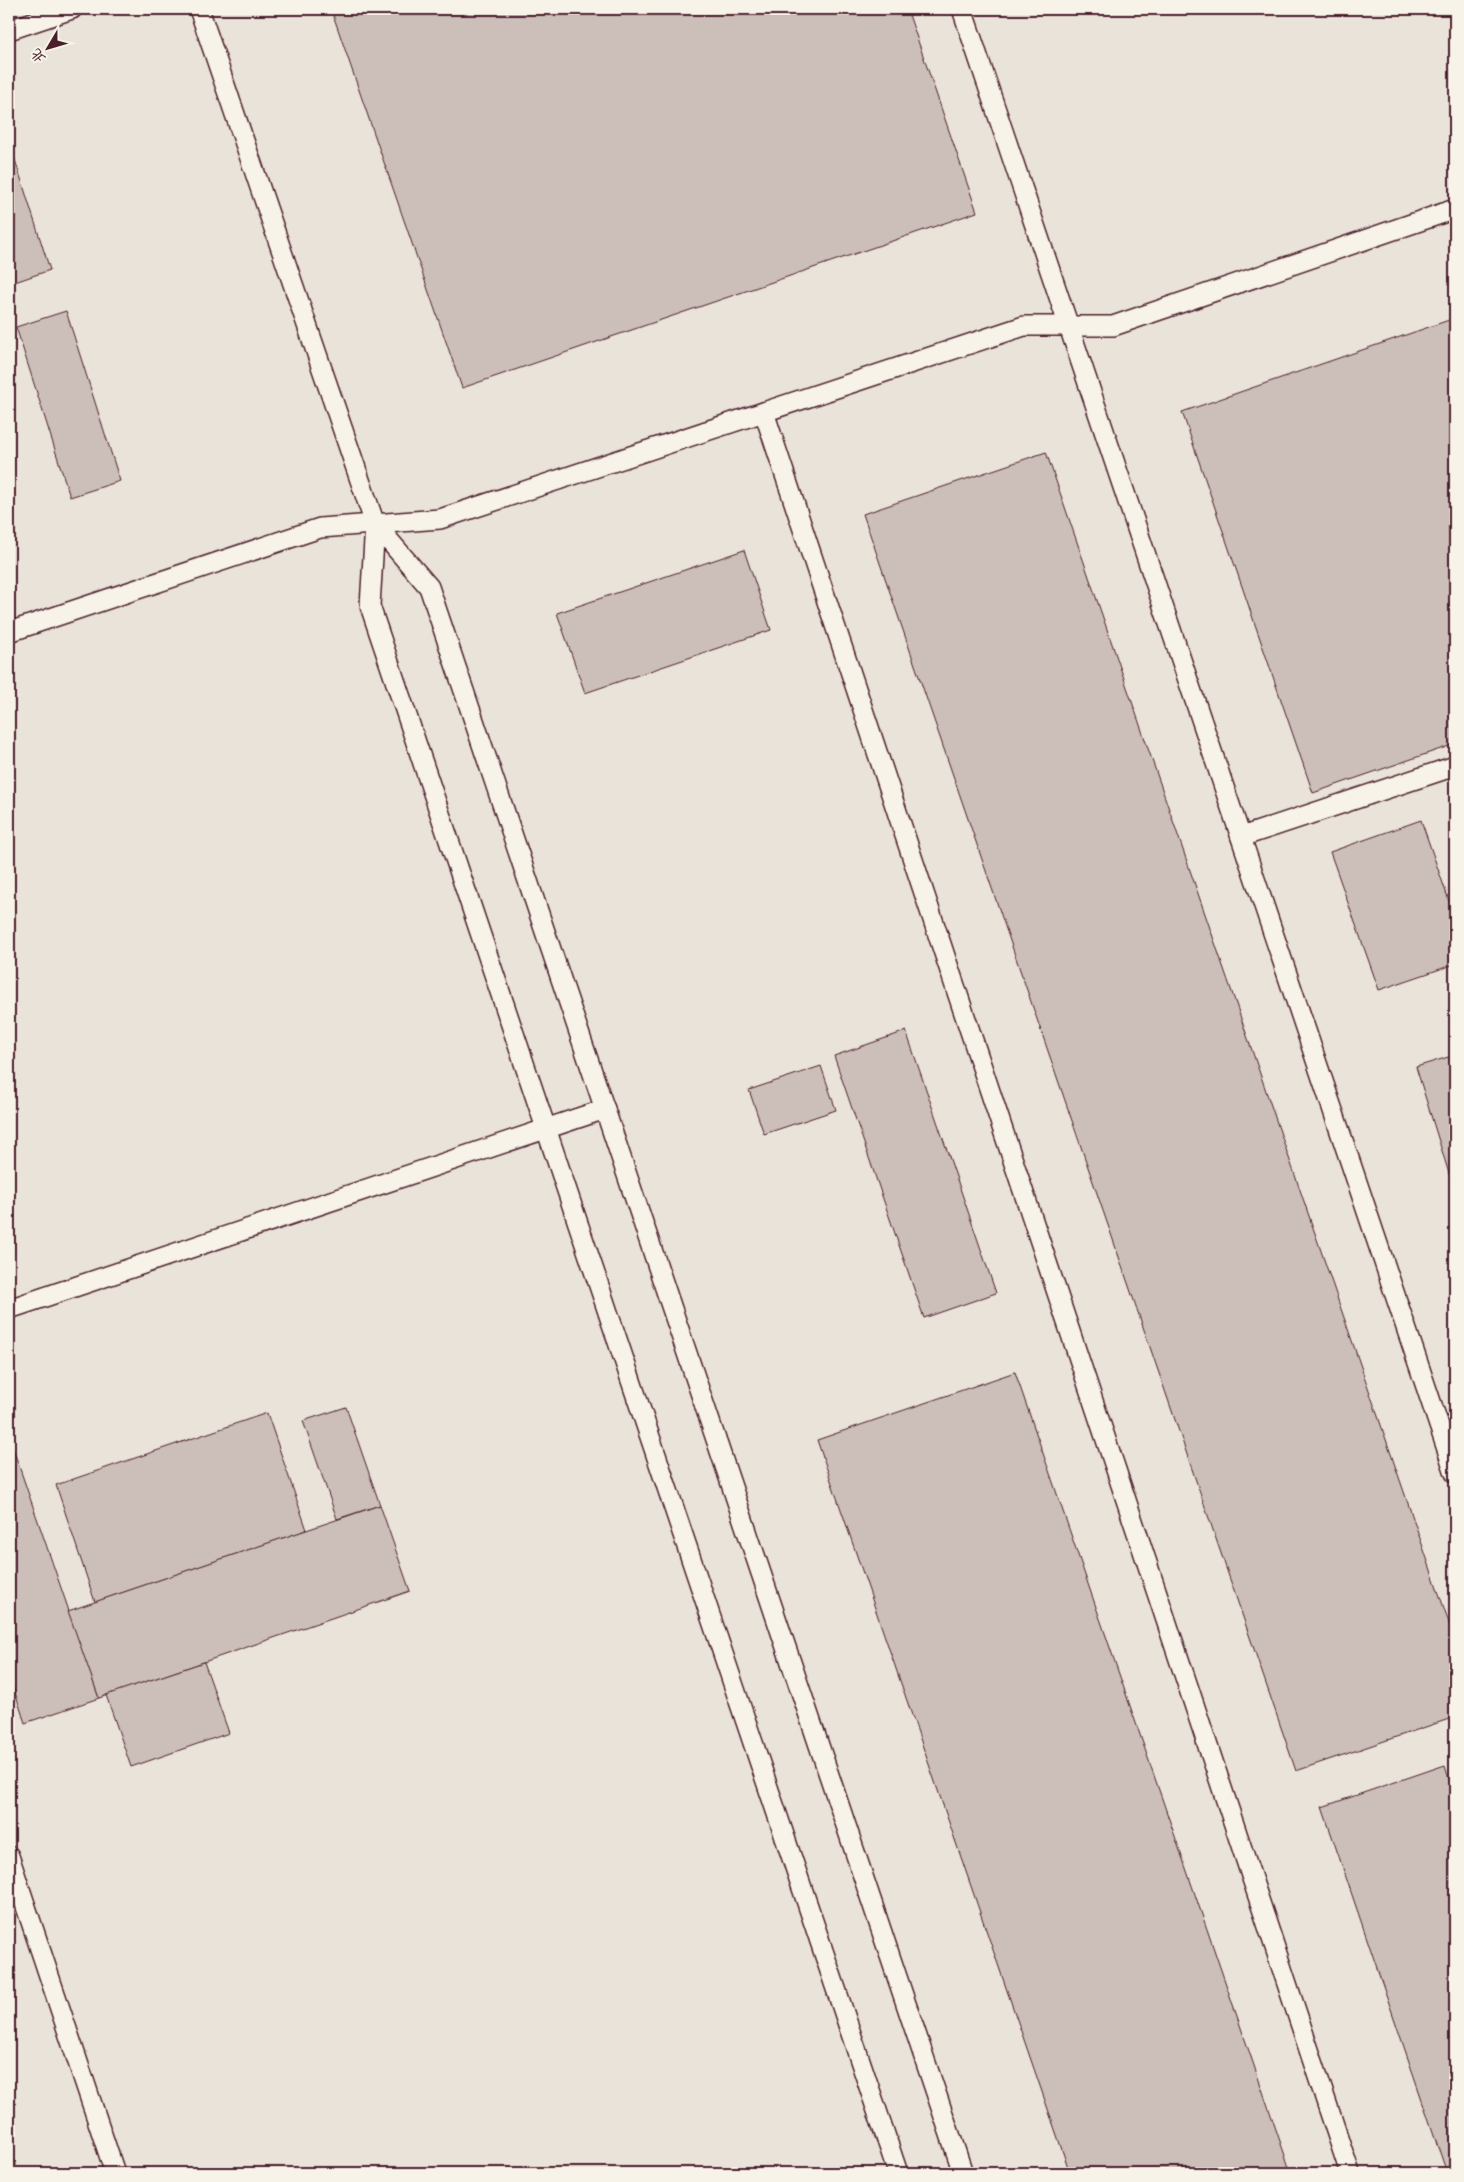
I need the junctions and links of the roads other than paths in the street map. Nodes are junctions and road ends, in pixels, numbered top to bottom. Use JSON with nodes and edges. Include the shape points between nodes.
{"nodes":[{"id":1,"x":72,"y":9,"type":"edge"},
{"id":2,"x":199,"y":9,"type":"edge"},
{"id":3,"x":962,"y":9,"type":"edge"},
{"id":4,"x":9,"y":30,"type":"edge"},
{"id":5,"x":1455,"y":209,"type":"edge"},
{"id":6,"x":1069,"y":326,"type":"junction"},
{"id":7,"x":764,"y":412,"type":"junction"},
{"id":8,"x":375,"y":524,"type":"junction"},
{"id":9,"x":9,"y":632,"type":"edge"},
{"id":10,"x":1455,"y":766,"type":"edge"},
{"id":11,"x":1241,"y":837,"type":"junction"},
{"id":12,"x":605,"y":1109,"type":"junction"},
{"id":13,"x":546,"y":1129,"type":"junction"},
{"id":14,"x":9,"y":1309,"type":"edge"},
{"id":15,"x":1455,"y":1474,"type":"edge"},
{"id":16,"x":9,"y":1856,"type":"edge"},
{"id":17,"x":115,"y":2173,"type":"edge"},
{"id":18,"x":898,"y":2173,"type":"edge"},
{"id":19,"x":963,"y":2173,"type":"edge"},
{"id":20,"x":1350,"y":2173,"type":"edge"}],
"edges":[{"from":1,"to":4,"type":"lane"},
{"from":2,"to":8,"type":"lane"},
{"from":3,"to":6,"type":"lane"},
{"from":5,"to":6,"type":"lane","via":[[1113,326]]},
{"from":6,"to":7,"type":"lane","via":[[1024,326]]},
{"from":6,"to":11,"type":"lane"},
{"from":7,"to":8,"type":"lane","via":[[440,519]]},
{"from":7,"to":20,"type":"lane"},
{"from":8,"to":9,"type":"lane","via":[[320,528]]},
{"from":8,"to":12,"type":"lane","via":[[429,587]]},
{"from":8,"to":13,"type":"lane","via":[[370,606]]},
{"from":10,"to":11,"type":"lane"},
{"from":11,"to":15,"type":"lane"},
{"from":12,"to":13,"type":"lane"},
{"from":12,"to":19,"type":"lane"},
{"from":13,"to":14,"type":"lane"},
{"from":13,"to":18,"type":"lane"},
{"from":16,"to":17,"type":"lane"}]}
